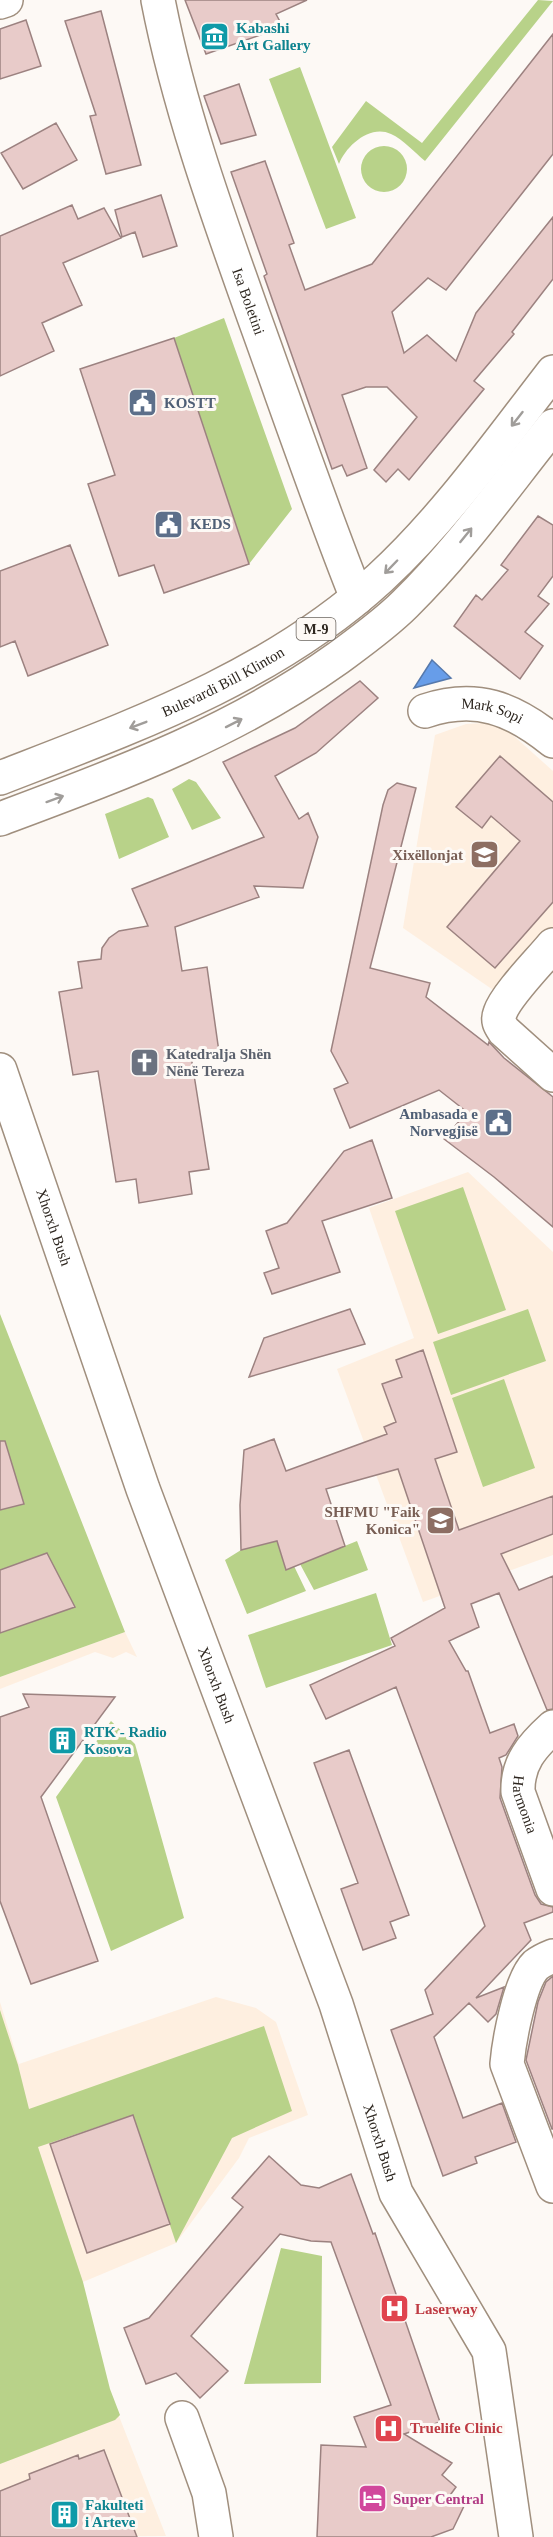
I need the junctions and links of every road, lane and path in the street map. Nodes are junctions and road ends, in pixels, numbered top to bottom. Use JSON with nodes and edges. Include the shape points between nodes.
{"nodes":[{"id":1,"x":6,"y":0,"type":"edge"},
{"id":2,"x":158,"y":0,"type":"edge"},
{"id":3,"x":0,"y":2,"type":"edge"},
{"id":4,"x":553,"y":372,"type":"edge"},
{"id":5,"x":553,"y":426,"type":"edge"},
{"id":6,"x":357,"y":598,"type":"junction"},
{"id":7,"x":425,"y":711,"type":"dead end"},
{"id":8,"x":553,"y":741,"type":"edge"},
{"id":9,"x":0,"y":778,"type":"edge"},
{"id":10,"x":0,"y":819,"type":"edge"},
{"id":11,"x":553,"y":945,"type":"edge"},
{"id":12,"x":0,"y":1070,"type":"edge"},
{"id":13,"x":553,"y":1075,"type":"edge"},
{"id":14,"x":553,"y":1727,"type":"edge"},
{"id":15,"x":553,"y":1889,"type":"edge"},
{"id":16,"x":553,"y":1956,"type":"edge"},
{"id":17,"x":553,"y":2187,"type":"edge"},
{"id":18,"x":182,"y":2418,"type":"dead end"},
{"id":19,"x":216,"y":2537,"type":"edge"},
{"id":20,"x":516,"y":2537,"type":"edge"}],
"edges":[{"from":1,"to":3,"type":"street"},
{"from":2,"to":6,"type":"street","name":"Isa Boletini","via":[[180,93],[211,191]]},
{"from":4,"to":6,"type":"street","name":"Bulevardi Bill Klinton","number":"M-9","one_way":true,"via":[[471,478]]},
{"from":10,"to":5,"type":"street","number":"M-9","one_way":true,"via":[[168,754],[238,721],[310,678],[405,604],[448,557]]},
{"from":6,"to":9,"type":"street","name":"Bulevardi Bill Klinton","number":"M-9","one_way":true,"via":[[291,646],[218,689],[151,720]]},
{"from":7,"to":8,"type":"street","name":"Mark Sopi","via":[[445,704],[482,703],[525,721]]},
{"from":11,"to":13,"type":"street","via":[[499,1014],[504,1031]]},
{"from":12,"to":20,"type":"street","name":"Xhorxh Bush","via":[[147,1500],[336,2004],[396,2193],[489,2351]]},
{"from":14,"to":15,"type":"street","name":"Harmonia","via":[[534,1746],[517,1776],[518,1792]]},
{"from":16,"to":17,"type":"street","via":[[536,1965],[528,1977],[507,2064]]},
{"from":18,"to":19,"type":"street","via":[[209,2493]]}]}
